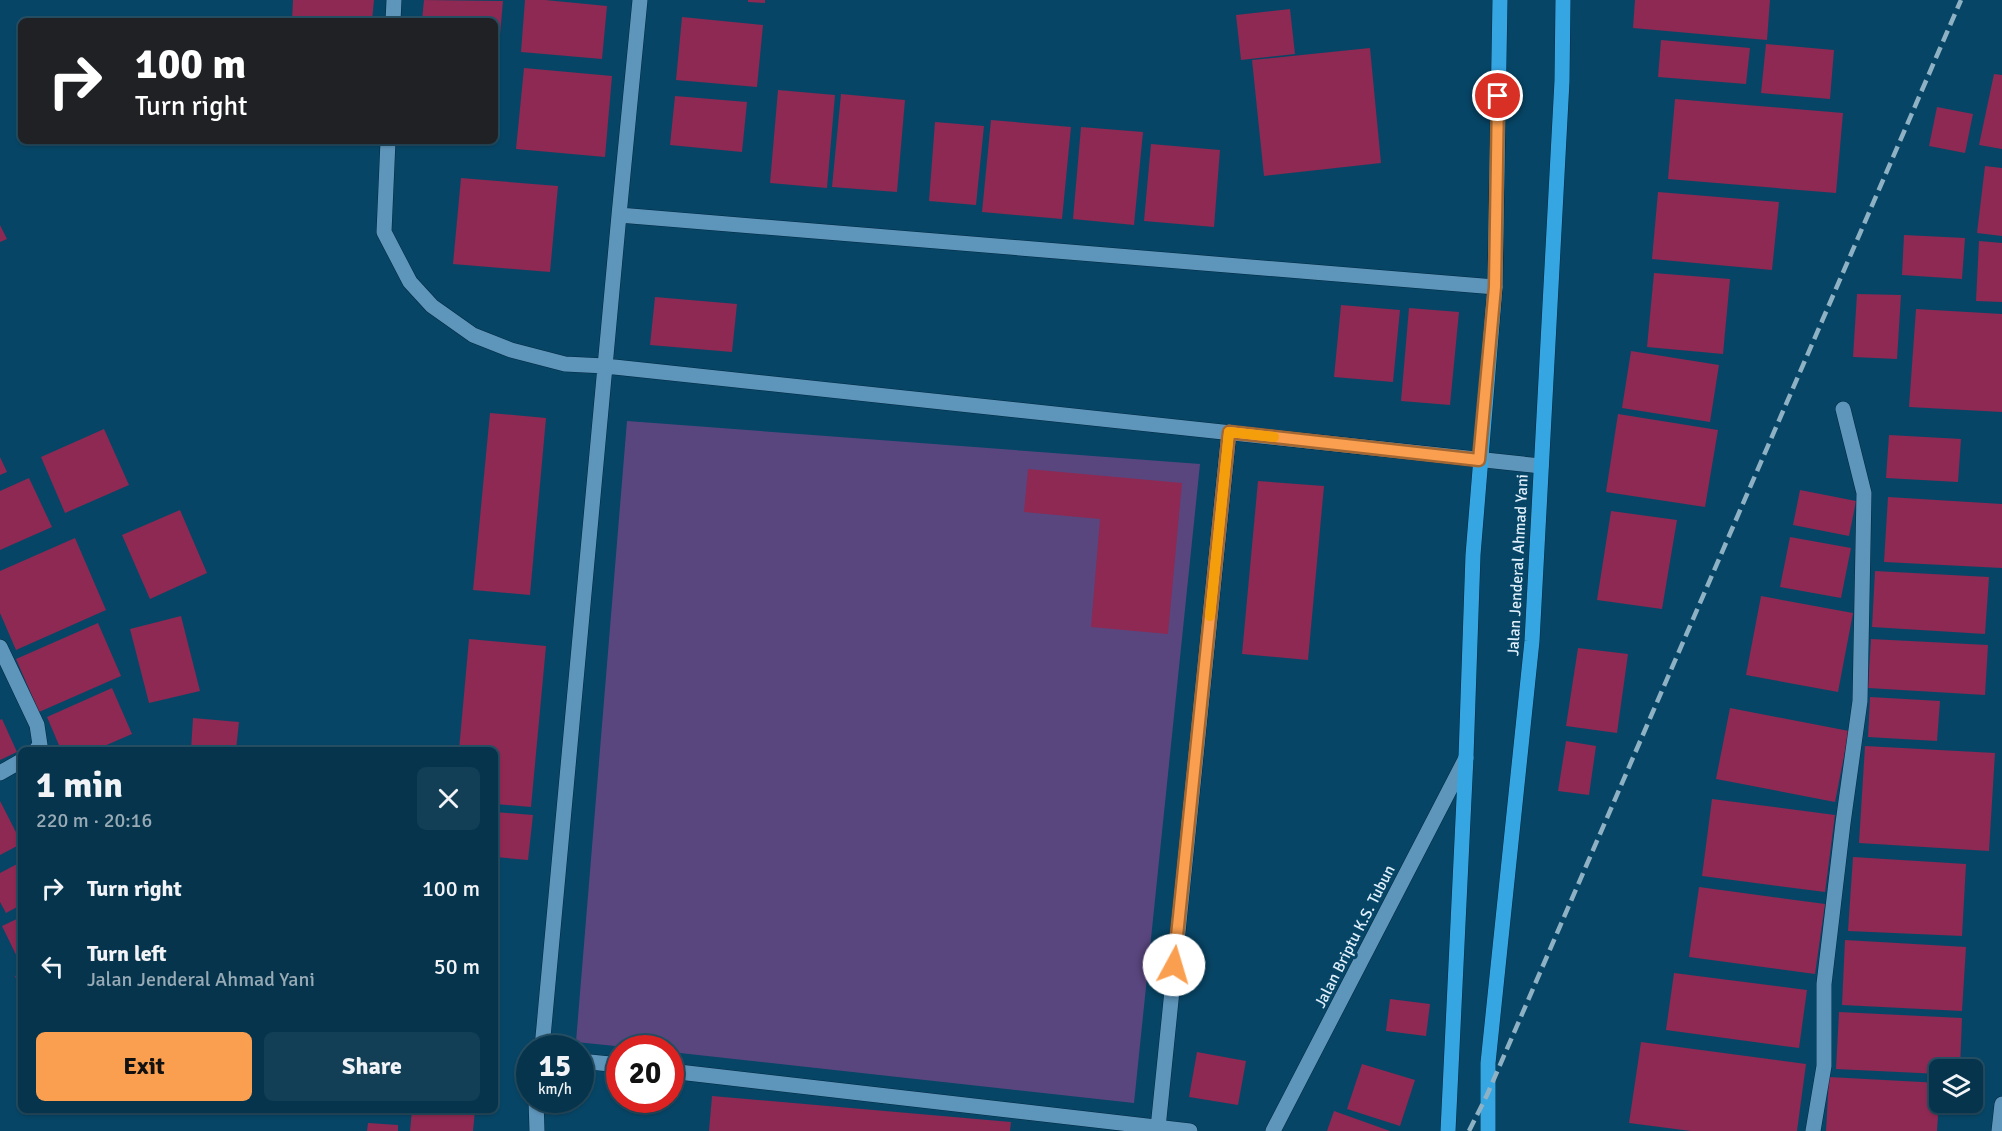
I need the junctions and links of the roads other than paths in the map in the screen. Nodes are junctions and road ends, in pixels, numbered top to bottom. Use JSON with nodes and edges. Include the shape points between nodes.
{"nodes":[{"id":1,"x":394,"y":0,"type":"edge"},
{"id":2,"x":640,"y":0,"type":"edge"},
{"id":3,"x":1500,"y":0,"type":"edge"},
{"id":4,"x":1563,"y":0,"type":"edge"},
{"id":5,"x":393,"y":18,"type":"edge"},
{"id":6,"x":388,"y":144,"type":"edge"},
{"id":7,"x":618,"y":215,"type":"junction"},
{"id":8,"x":1495,"y":287,"type":"junction"},
{"id":9,"x":605,"y":366,"type":"junction"},
{"id":10,"x":1843,"y":409,"type":"dead end"},
{"id":11,"x":1229,"y":432,"type":"junction"},
{"id":12,"x":1479,"y":460,"type":"junction"},
{"id":13,"x":1541,"y":466,"type":"junction"},
{"id":14,"x":0,"y":647,"type":"edge"},
{"id":15,"x":38,"y":747,"type":"edge"},
{"id":16,"x":1466,"y":757,"type":"junction"},
{"id":17,"x":18,"y":763,"type":"edge"},
{"id":18,"x":0,"y":773,"type":"edge"},
{"id":19,"x":543,"y":1035,"type":"edge"},
{"id":20,"x":684,"y":1073,"type":"edge"},
{"id":21,"x":2002,"y":1104,"type":"edge"},
{"id":22,"x":536,"y":1113,"type":"edge"},
{"id":23,"x":1158,"y":1129,"type":"edge"},
{"id":24,"x":537,"y":1131,"type":"edge"},
{"id":25,"x":1190,"y":1131,"type":"edge"},
{"id":26,"x":1273,"y":1131,"type":"edge"},
{"id":27,"x":1448,"y":1131,"type":"edge"},
{"id":28,"x":1488,"y":1131,"type":"edge"},
{"id":29,"x":1814,"y":1131,"type":"edge"},
{"id":30,"x":1999,"y":1131,"type":"edge"}],
"edges":[{"from":1,"to":5,"type":"street"},
{"from":2,"to":7,"type":"street"},
{"from":3,"to":8,"type":"main road"},
{"from":4,"to":13,"type":"main road","name":"Jalan Jenderal Ahmad Yani"},
{"from":6,"to":9,"type":"street","via":[[384,232],[410,282],[432,306],[473,335],[512,350],[565,364]]},
{"from":7,"to":8,"type":"street"},
{"from":7,"to":9,"type":"street"},
{"from":8,"to":12,"type":"main road"},
{"from":9,"to":11,"type":"street"},
{"from":9,"to":19,"type":"street"},
{"from":10,"to":29,"type":"street","via":[[1864,493],[1860,701],[1825,973],[1824,1066]]},
{"from":11,"to":12,"type":"street"},
{"from":11,"to":23,"type":"street"},
{"from":12,"to":13,"type":"street"},
{"from":12,"to":16,"type":"main road"},
{"from":13,"to":28,"type":"main road","name":"Jalan Jenderal Ahmad Yani","via":[[1532,641],[1488,1063]]},
{"from":14,"to":15,"type":"street","via":[[37,725]]},
{"from":16,"to":26,"type":"street","name":"Jalan Briptu K.S. Tubun"},
{"from":16,"to":27,"type":"main road"},
{"from":17,"to":18,"type":"street"},
{"from":20,"to":23,"type":"street"},
{"from":21,"to":30,"type":"street"},
{"from":22,"to":24,"type":"street"},
{"from":23,"to":25,"type":"street"}]}
